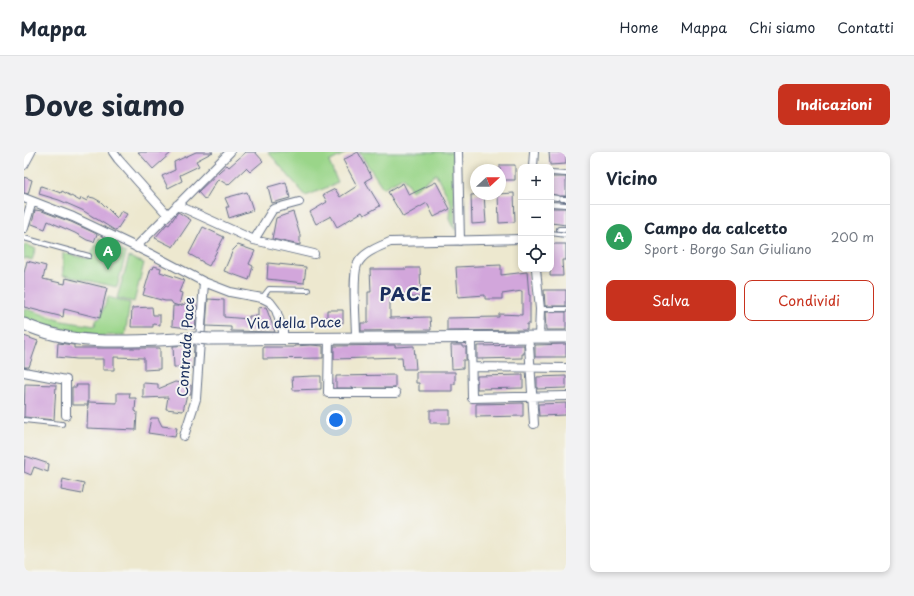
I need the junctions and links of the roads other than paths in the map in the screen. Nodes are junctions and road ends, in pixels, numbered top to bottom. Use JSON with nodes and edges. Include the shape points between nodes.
{"nodes":[{"id":1,"x":31,"y":152,"type":"edge"},
{"id":2,"x":113,"y":152,"type":"edge"},
{"id":3,"x":230,"y":152,"type":"edge"},
{"id":4,"x":458,"y":152,"type":"edge"},
{"id":5,"x":534,"y":152,"type":"edge"},
{"id":6,"x":533,"y":164,"type":"edge"},
{"id":7,"x":24,"y":165,"type":"edge"},
{"id":8,"x":554,"y":173,"type":"edge"},
{"id":9,"x":566,"y":174,"type":"edge"},
{"id":10,"x":24,"y":198,"type":"edge"},
{"id":11,"x":32,"y":201,"type":"junction"},
{"id":12,"x":299,"y":202,"type":"dead end"},
{"id":13,"x":177,"y":204,"type":"junction"},
{"id":14,"x":554,"y":204,"type":"edge"},
{"id":15,"x":566,"y":205,"type":"edge"},
{"id":16,"x":167,"y":214,"type":"junction"},
{"id":17,"x":24,"y":228,"type":"edge"},
{"id":18,"x":559,"y":229,"type":"dead end"},
{"id":19,"x":566,"y":229,"type":"edge"},
{"id":20,"x":554,"y":233,"type":"edge"},
{"id":21,"x":566,"y":235,"type":"edge"},
{"id":22,"x":24,"y":238,"type":"edge"},
{"id":23,"x":518,"y":239,"type":"edge"},
{"id":24,"x":254,"y":240,"type":"junction"},
{"id":25,"x":460,"y":241,"type":"junction"},
{"id":26,"x":137,"y":248,"type":"junction"},
{"id":27,"x":314,"y":254,"type":"dead end"},
{"id":28,"x":89,"y":256,"type":"dead end"},
{"id":29,"x":536,"y":272,"type":"edge"},
{"id":30,"x":204,"y":282,"type":"junction"},
{"id":31,"x":308,"y":290,"type":"dead end"},
{"id":32,"x":262,"y":298,"type":"junction"},
{"id":33,"x":566,"y":308,"type":"edge"},
{"id":34,"x":540,"y":309,"type":"junction"},
{"id":35,"x":24,"y":324,"type":"edge"},
{"id":36,"x":356,"y":337,"type":"junction"},
{"id":37,"x":471,"y":337,"type":"junction"},
{"id":38,"x":539,"y":337,"type":"junction"},
{"id":39,"x":566,"y":337,"type":"edge"},
{"id":40,"x":283,"y":338,"type":"junction"},
{"id":41,"x":329,"y":338,"type":"junction"},
{"id":42,"x":529,"y":345,"type":"dead end"},
{"id":43,"x":472,"y":367,"type":"junction"},
{"id":44,"x":530,"y":368,"type":"junction"},
{"id":45,"x":566,"y":368,"type":"edge"},
{"id":46,"x":24,"y":372,"type":"edge"},
{"id":47,"x":396,"y":393,"type":"dead end"},
{"id":48,"x":531,"y":396,"type":"junction"},
{"id":49,"x":566,"y":396,"type":"edge"},
{"id":50,"x":66,"y":415,"type":"dead end"},
{"id":51,"x":24,"y":420,"type":"edge"},
{"id":52,"x":62,"y":424,"type":"dead end"},
{"id":53,"x":534,"y":424,"type":"dead end"},
{"id":54,"x":184,"y":436,"type":"dead end"}],
"edges":[{"from":1,"to":7,"type":"street"},
{"from":2,"to":16,"type":"street"},
{"from":3,"to":13,"type":"street"},
{"from":4,"to":25,"type":"street"},
{"from":5,"to":6,"type":"street"},
{"from":8,"to":9,"type":"lane"},
{"from":10,"to":11,"type":"street"},
{"from":11,"to":17,"type":"street"},
{"from":11,"to":26,"type":"street","via":[[73,217]]},
{"from":12,"to":24,"type":"street","via":[[273,209]]},
{"from":13,"to":16,"type":"street"},
{"from":13,"to":24,"type":"street"},
{"from":14,"to":15,"type":"lane"},
{"from":16,"to":26,"type":"street"},
{"from":18,"to":19,"type":"lane"},
{"from":20,"to":21,"type":"lane"},
{"from":22,"to":28,"type":"lane"},
{"from":23,"to":25,"type":"street"},
{"from":24,"to":27,"type":"street"},
{"from":25,"to":36,"type":"street","via":[[390,242],[373,249],[365,256],[357,264],[355,278]]},
{"from":26,"to":30,"type":"street"},
{"from":29,"to":34,"type":"street"},
{"from":30,"to":32,"type":"street","via":[[230,292]]},
{"from":30,"to":54,"type":"street","name":"Contrada Pace","via":[[196,399]]},
{"from":31,"to":32,"type":"lane","via":[[269,289]]},
{"from":32,"to":40,"type":"street","via":[[270,302],[276,310]]},
{"from":33,"to":34,"type":"lane"},
{"from":34,"to":38,"type":"street"},
{"from":35,"to":40,"type":"main road","name":"Via della Pace","via":[[50,334],[81,340]]},
{"from":36,"to":37,"type":"main road","name":"Via della Pace"},
{"from":36,"to":41,"type":"main road","name":"Via della Pace"},
{"from":37,"to":38,"type":"main road","name":"Via della Pace"},
{"from":37,"to":43,"type":"street"},
{"from":38,"to":39,"type":"main road","name":"Via della Pace"},
{"from":40,"to":41,"type":"main road","name":"Via della Pace"},
{"from":41,"to":47,"type":"street","via":[[328,393]]},
{"from":42,"to":44,"type":"street"},
{"from":43,"to":44,"type":"street"},
{"from":43,"to":48,"type":"street","via":[[472,398]]},
{"from":44,"to":45,"type":"street"},
{"from":44,"to":48,"type":"street"},
{"from":46,"to":50,"type":"street","via":[[66,380]]},
{"from":48,"to":49,"type":"street"},
{"from":48,"to":53,"type":"street"},
{"from":51,"to":52,"type":"lane"}]}
